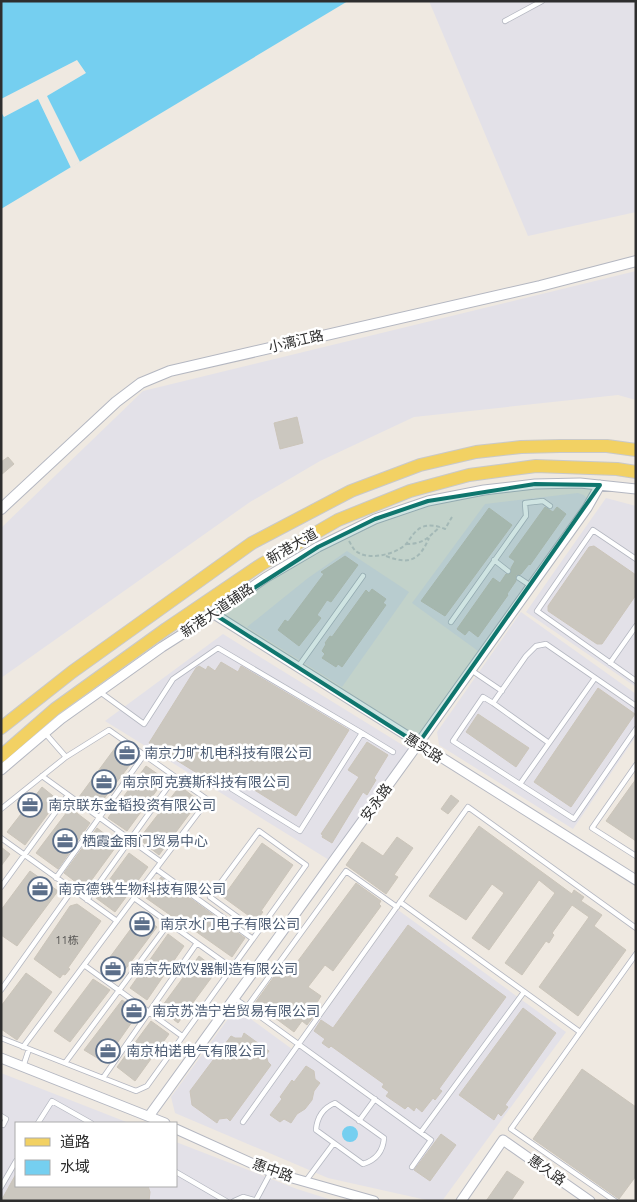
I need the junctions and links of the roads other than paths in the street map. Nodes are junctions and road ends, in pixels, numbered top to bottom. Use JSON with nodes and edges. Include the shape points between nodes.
{"nodes":[{"id":1,"x":542,"y":1,"type":"edge"},
{"id":2,"x":505,"y":21,"type":"dead end"},
{"id":3,"x":636,"y":261,"type":"edge"},
{"id":4,"x":636,"y":450,"type":"edge"},
{"id":5,"x":636,"y":472,"type":"edge"},
{"id":6,"x":600,"y":485,"type":"junction"},
{"id":7,"x":636,"y":489,"type":"edge"},
{"id":8,"x":550,"y":506,"type":"dead end"},
{"id":9,"x":1,"y":509,"type":"edge"},
{"id":10,"x":636,"y":559,"type":"edge"},
{"id":11,"x":494,"y":560,"type":"junction"},
{"id":12,"x":508,"y":571,"type":"dead end"},
{"id":13,"x":363,"y":576,"type":"dead end"},
{"id":14,"x":519,"y":578,"type":"dead end"},
{"id":15,"x":530,"y":586,"type":"junction"},
{"id":16,"x":214,"y":614,"type":"junction"},
{"id":17,"x":451,"y":622,"type":"dead end"},
{"id":18,"x":636,"y":626,"type":"edge"},
{"id":19,"x":634,"y":632,"type":"edge"},
{"id":20,"x":610,"y":663,"type":"junction"},
{"id":21,"x":297,"y":668,"type":"junction"},
{"id":22,"x":471,"y":670,"type":"junction"},
{"id":23,"x":594,"y":678,"type":"junction"},
{"id":24,"x":636,"y":681,"type":"edge"},
{"id":25,"x":502,"y":691,"type":"junction"},
{"id":26,"x":100,"y":692,"type":"junction"},
{"id":27,"x":493,"y":704,"type":"junction"},
{"id":28,"x":636,"y":706,"type":"edge"},
{"id":29,"x":1,"y":728,"type":"edge"},
{"id":30,"x":636,"y":729,"type":"edge"},
{"id":31,"x":45,"y":733,"type":"junction"},
{"id":32,"x":362,"y":733,"type":"junction"},
{"id":33,"x":549,"y":743,"type":"junction"},
{"id":34,"x":418,"y":744,"type":"junction"},
{"id":35,"x":393,"y":752,"type":"dead end"},
{"id":36,"x":144,"y":755,"type":"junction"},
{"id":37,"x":1,"y":756,"type":"edge"},
{"id":38,"x":66,"y":758,"type":"junction"},
{"id":39,"x":636,"y":764,"type":"edge"},
{"id":40,"x":1,"y":770,"type":"edge"},
{"id":41,"x":42,"y":776,"type":"junction"},
{"id":42,"x":175,"y":777,"type":"junction"},
{"id":43,"x":520,"y":784,"type":"junction"},
{"id":44,"x":232,"y":789,"type":"dead end"},
{"id":45,"x":68,"y":795,"type":"junction"},
{"id":46,"x":1,"y":809,"type":"edge"},
{"id":47,"x":99,"y":817,"type":"junction"},
{"id":48,"x":1,"y":838,"type":"edge"},
{"id":49,"x":130,"y":840,"type":"junction"},
{"id":50,"x":25,"y":855,"type":"junction"},
{"id":51,"x":636,"y":856,"type":"edge"},
{"id":52,"x":161,"y":862,"type":"junction"},
{"id":53,"x":156,"y":869,"type":"junction"},
{"id":54,"x":56,"y":878,"type":"junction"},
{"id":55,"x":636,"y":880,"type":"edge"},
{"id":56,"x":1,"y":887,"type":"edge"},
{"id":57,"x":73,"y":890,"type":"junction"},
{"id":58,"x":134,"y":898,"type":"junction"},
{"id":59,"x":87,"y":900,"type":"junction"},
{"id":60,"x":400,"y":902,"type":"junction"},
{"id":61,"x":397,"y":907,"type":"junction"},
{"id":62,"x":117,"y":921,"type":"junction"},
{"id":63,"x":169,"y":923,"type":"junction"},
{"id":64,"x":636,"y":928,"type":"edge"},
{"id":65,"x":258,"y":932,"type":"junction"},
{"id":66,"x":253,"y":939,"type":"junction"},
{"id":67,"x":198,"y":943,"type":"junction"},
{"id":68,"x":636,"y":954,"type":"edge"},
{"id":69,"x":84,"y":965,"type":"junction"},
{"id":70,"x":232,"y":968,"type":"junction"},
{"id":71,"x":1,"y":990,"type":"edge"},
{"id":72,"x":119,"y":990,"type":"junction"},
{"id":73,"x":524,"y":992,"type":"junction"},
{"id":74,"x":234,"y":998,"type":"junction"},
{"id":75,"x":247,"y":1007,"type":"junction"},
{"id":76,"x":150,"y":1012,"type":"junction"},
{"id":77,"x":580,"y":1032,"type":"junction"},
{"id":78,"x":182,"y":1036,"type":"junction"},
{"id":79,"x":1,"y":1038,"type":"edge"},
{"id":80,"x":299,"y":1044,"type":"junction"},
{"id":81,"x":23,"y":1047,"type":"junction"},
{"id":82,"x":29,"y":1049,"type":"junction"},
{"id":83,"x":1,"y":1058,"type":"edge"},
{"id":84,"x":65,"y":1063,"type":"junction"},
{"id":85,"x":22,"y":1067,"type":"junction"},
{"id":86,"x":103,"y":1078,"type":"junction"},
{"id":87,"x":375,"y":1099,"type":"junction"},
{"id":88,"x":1,"y":1116,"type":"edge"},
{"id":89,"x":149,"y":1116,"type":"junction"},
{"id":90,"x":359,"y":1121,"type":"junction"},
{"id":91,"x":39,"y":1122,"type":"edge"},
{"id":92,"x":89,"y":1122,"type":"edge"},
{"id":93,"x":162,"y":1122,"type":"edge"},
{"id":94,"x":243,"y":1122,"type":"dead end"},
{"id":95,"x":3,"y":1125,"type":"dead end"},
{"id":96,"x":178,"y":1130,"type":"edge"},
{"id":97,"x":421,"y":1132,"type":"junction"},
{"id":98,"x":334,"y":1143,"type":"junction"},
{"id":99,"x":15,"y":1163,"type":"edge"},
{"id":100,"x":412,"y":1167,"type":"dead end"},
{"id":101,"x":271,"y":1172,"type":"junction"},
{"id":102,"x":178,"y":1173,"type":"edge"},
{"id":103,"x":306,"y":1182,"type":"junction"},
{"id":104,"x":1,"y":1187,"type":"edge"},
{"id":105,"x":587,"y":1200,"type":"edge"},
{"id":106,"x":226,"y":1201,"type":"edge"},
{"id":107,"x":234,"y":1201,"type":"edge"},
{"id":108,"x":257,"y":1201,"type":"edge"},
{"id":109,"x":374,"y":1201,"type":"edge"},
{"id":110,"x":460,"y":1201,"type":"edge"},
{"id":111,"x":615,"y":1201,"type":"edge"}],
"edges":[{"from":1,"to":2,"type":"lane"},
{"from":3,"to":9,"type":"street","name":"小漓江路","via":[[170,371],[141,383],[116,402]]},
{"from":4,"to":29,"type":"main road","name":"新港大道","via":[[560,446],[476,452],[420,465],[351,491],[252,543],[72,672]]},
{"from":5,"to":37,"type":"main road","name":"新港大道","via":[[536,466],[468,475],[410,491],[338,520],[262,564],[166,629],[55,709]]},
{"from":6,"to":7,"type":"street","name":"新港大道辅路"},
{"from":6,"to":15,"type":"street","name":"安永路"},
{"from":6,"to":16,"type":"street","name":"新港大道辅路","via":[[535,484],[428,501],[375,519],[318,547],[265,578]]},
{"from":8,"to":11,"type":"lane","via":[[543,500],[524,503],[526,516]]},
{"from":10,"to":20,"type":"lane","via":[[593,530],[537,611]]},
{"from":11,"to":12,"type":"lane"},
{"from":11,"to":17,"type":"lane"},
{"from":13,"to":21,"type":"lane"},
{"from":14,"to":15,"type":"lane"},
{"from":15,"to":22,"type":"street","name":"安永路"},
{"from":16,"to":21,"type":"street","name":"惠实路"},
{"from":16,"to":26,"type":"street","name":"新港大道辅路"},
{"from":18,"to":19,"type":"lane"},
{"from":19,"to":20,"type":"lane"},
{"from":20,"to":24,"type":"lane"},
{"from":21,"to":34,"type":"street","name":"惠实路"},
{"from":22,"to":25,"type":"lane"},
{"from":22,"to":34,"type":"street","name":"安永路"},
{"from":23,"to":25,"type":"lane","via":[[546,644],[536,646],[526,656]]},
{"from":23,"to":28,"type":"lane"},
{"from":23,"to":33,"type":"lane"},
{"from":25,"to":27,"type":"lane"},
{"from":26,"to":31,"type":"street","name":"新港大道辅路"},
{"from":26,"to":32,"type":"lane","via":[[144,724],[173,679],[218,648]]},
{"from":27,"to":33,"type":"lane"},
{"from":27,"to":43,"type":"lane","via":[[483,697],[453,741]]},
{"from":30,"to":43,"type":"lane","via":[[574,818]]},
{"from":31,"to":38,"type":"lane"},
{"from":31,"to":40,"type":"street","name":"新港大道辅路"},
{"from":32,"to":35,"type":"lane"},
{"from":32,"to":44,"type":"lane","via":[[300,831]]},
{"from":33,"to":43,"type":"lane"},
{"from":34,"to":55,"type":"street","name":"惠实路"},
{"from":34,"to":74,"type":"street","name":"安永路"},
{"from":36,"to":38,"type":"lane","via":[[109,730]]},
{"from":36,"to":42,"type":"lane"},
{"from":36,"to":47,"type":"lane"},
{"from":38,"to":41,"type":"lane"},
{"from":39,"to":51,"type":"lane","via":[[592,828]]},
{"from":41,"to":45,"type":"lane"},
{"from":41,"to":46,"type":"lane"},
{"from":42,"to":49,"type":"lane"},
{"from":42,"to":52,"type":"lane","via":[[208,800]]},
{"from":45,"to":47,"type":"lane"},
{"from":45,"to":50,"type":"lane"},
{"from":47,"to":49,"type":"lane"},
{"from":47,"to":54,"type":"lane"},
{"from":48,"to":50,"type":"lane"},
{"from":49,"to":52,"type":"lane"},
{"from":49,"to":59,"type":"lane"},
{"from":50,"to":54,"type":"lane"},
{"from":50,"to":56,"type":"lane"},
{"from":52,"to":53,"type":"lane"},
{"from":53,"to":58,"type":"lane"},
{"from":53,"to":66,"type":"lane"},
{"from":54,"to":57,"type":"lane"},
{"from":57,"to":59,"type":"lane"},
{"from":57,"to":71,"type":"lane"},
{"from":58,"to":62,"type":"lane"},
{"from":58,"to":63,"type":"lane"},
{"from":59,"to":62,"type":"lane"},
{"from":60,"to":61,"type":"lane"},
{"from":60,"to":64,"type":"lane","via":[[468,807]]},
{"from":60,"to":73,"type":"lane"},
{"from":61,"to":75,"type":"lane","via":[[346,871]]},
{"from":61,"to":80,"type":"lane"},
{"from":62,"to":69,"type":"lane"},
{"from":63,"to":67,"type":"lane"},
{"from":63,"to":72,"type":"lane"},
{"from":65,"to":65,"type":"lane","via":[[306,865],[259,831],[210,898]]},
{"from":65,"to":66,"type":"lane"},
{"from":66,"to":70,"type":"lane"},
{"from":67,"to":70,"type":"lane"},
{"from":67,"to":76,"type":"lane"},
{"from":68,"to":77,"type":"lane"},
{"from":69,"to":72,"type":"lane"},
{"from":69,"to":81,"type":"lane"},
{"from":70,"to":78,"type":"lane"},
{"from":72,"to":76,"type":"lane"},
{"from":72,"to":84,"type":"lane"},
{"from":73,"to":77,"type":"lane"},
{"from":73,"to":97,"type":"lane"},
{"from":74,"to":75,"type":"lane"},
{"from":74,"to":89,"type":"street","name":"安永路"},
{"from":75,"to":80,"type":"lane"},
{"from":76,"to":78,"type":"lane"},
{"from":76,"to":86,"type":"lane"},
{"from":77,"to":111,"type":"lane","via":[[511,1129]]},
{"from":78,"to":86,"type":"lane","via":[[147,1086],[136,1091]]},
{"from":79,"to":81,"type":"lane"},
{"from":80,"to":87,"type":"lane"},
{"from":80,"to":94,"type":"lane"},
{"from":81,"to":82,"type":"lane"},
{"from":82,"to":84,"type":"lane"},
{"from":82,"to":85,"type":"lane"},
{"from":83,"to":85,"type":"street"},
{"from":84,"to":86,"type":"lane"},
{"from":85,"to":89,"type":"street"},
{"from":87,"to":90,"type":"lane"},
{"from":87,"to":97,"type":"lane"},
{"from":88,"to":95,"type":"lane","via":[[6,1119]]},
{"from":89,"to":93,"type":"street"},
{"from":90,"to":98,"type":"lane","via":[[335,1103],[326,1107],[317,1120],[316,1130]]},
{"from":90,"to":98,"type":"lane","via":[[384,1138],[383,1148],[373,1161],[363,1164]]},
{"from":91,"to":92,"type":"lane","via":[[52,1100]]},
{"from":96,"to":101,"type":"street","name":"惠中路"},
{"from":97,"to":100,"type":"lane","via":[[431,1140]]},
{"from":98,"to":103,"type":"lane"},
{"from":99,"to":104,"type":"lane"},
{"from":101,"to":103,"type":"street","name":"惠中路"},
{"from":101,"to":108,"type":"lane"},
{"from":102,"to":106,"type":"lane"},
{"from":103,"to":109,"type":"street","name":"惠中路"},
{"from":105,"to":110,"type":"street","name":"惠久路","via":[[503,1140]]},
{"from":107,"to":108,"type":"lane","via":[[243,1197]]}]}
